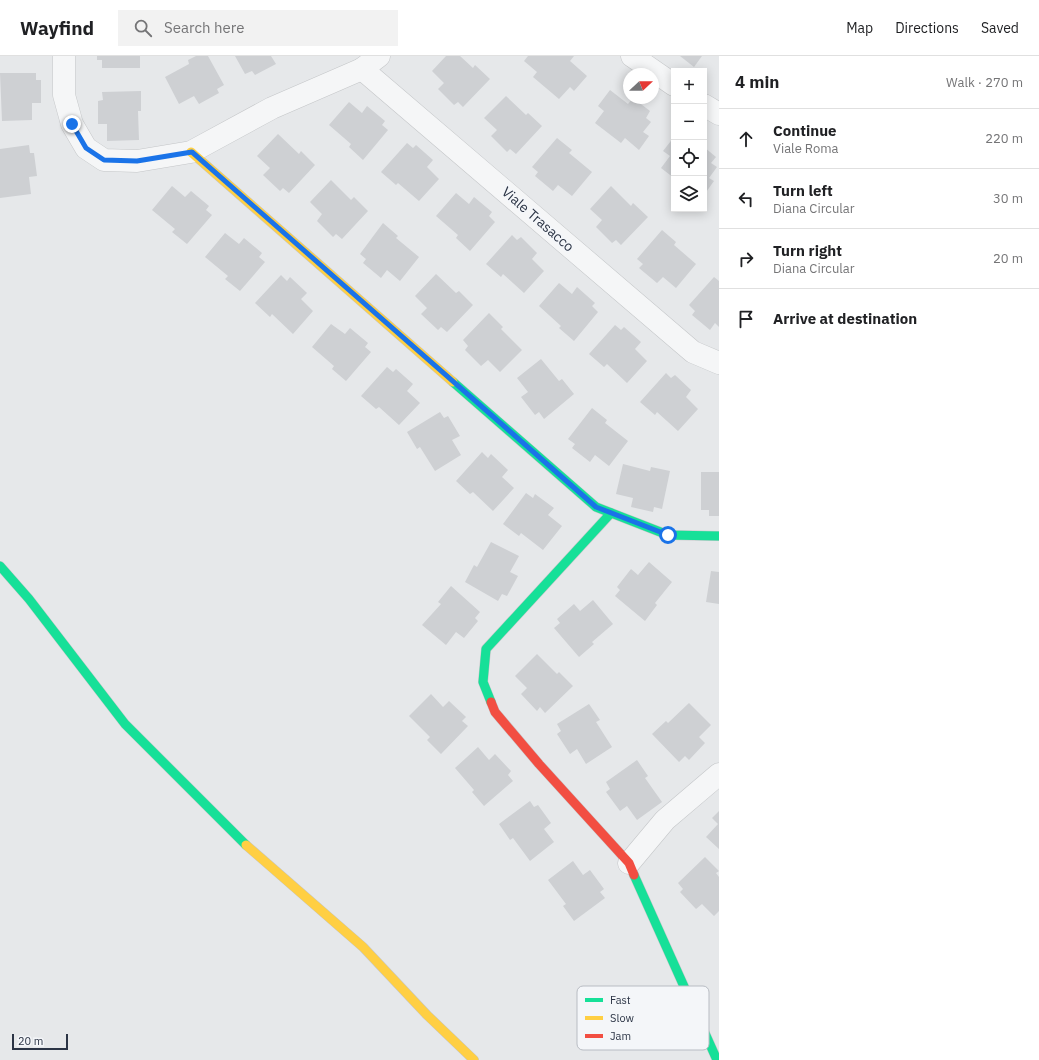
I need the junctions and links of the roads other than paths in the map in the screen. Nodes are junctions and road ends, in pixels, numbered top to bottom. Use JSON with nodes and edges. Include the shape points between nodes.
{"nodes":[{"id":1,"x":64,"y":56,"type":"edge"},
{"id":2,"x":632,"y":56,"type":"edge"},
{"id":3,"x":371,"y":62,"type":"edge"},
{"id":4,"x":671,"y":82,"type":"edge"},
{"id":5,"x":707,"y":107,"type":"edge"},
{"id":6,"x":719,"y":114,"type":"edge"},
{"id":7,"x":192,"y":152,"type":"junction"},
{"id":8,"x":719,"y":363,"type":"edge"},
{"id":9,"x":611,"y":512,"type":"junction"},
{"id":10,"x":719,"y":536,"type":"edge"},
{"id":11,"x":0,"y":566,"type":"edge"},
{"id":12,"x":719,"y":774,"type":"edge"},
{"id":13,"x":629,"y":863,"type":"junction"},
{"id":14,"x":684,"y":986,"type":"edge"},
{"id":15,"x":709,"y":1042,"type":"edge"},
{"id":16,"x":474,"y":1060,"type":"edge"},
{"id":17,"x":717,"y":1060,"type":"edge"}],
"edges":[{"from":1,"to":7,"type":"street","via":[[64,95],[72,124],[86,148],[104,160],[137,161]]},
{"from":2,"to":4,"type":"street"},
{"from":3,"to":7,"type":"street","via":[[272,108]]},
{"from":3,"to":8,"type":"street","name":"Viale Trasacco","via":[[693,352]]},
{"from":5,"to":6,"type":"street"},
{"from":7,"to":9,"type":"street","via":[[596,507]]},
{"from":9,"to":10,"type":"street","via":[[668,535]]},
{"from":9,"to":13,"type":"street","via":[[486,650],[484,682],[495,712]]},
{"from":11,"to":16,"type":"street","via":[[29,599],[125,724],[245,844],[363,947]]},
{"from":12,"to":13,"type":"street","via":[[665,820]]},
{"from":13,"to":14,"type":"street"},
{"from":15,"to":17,"type":"street"}]}
